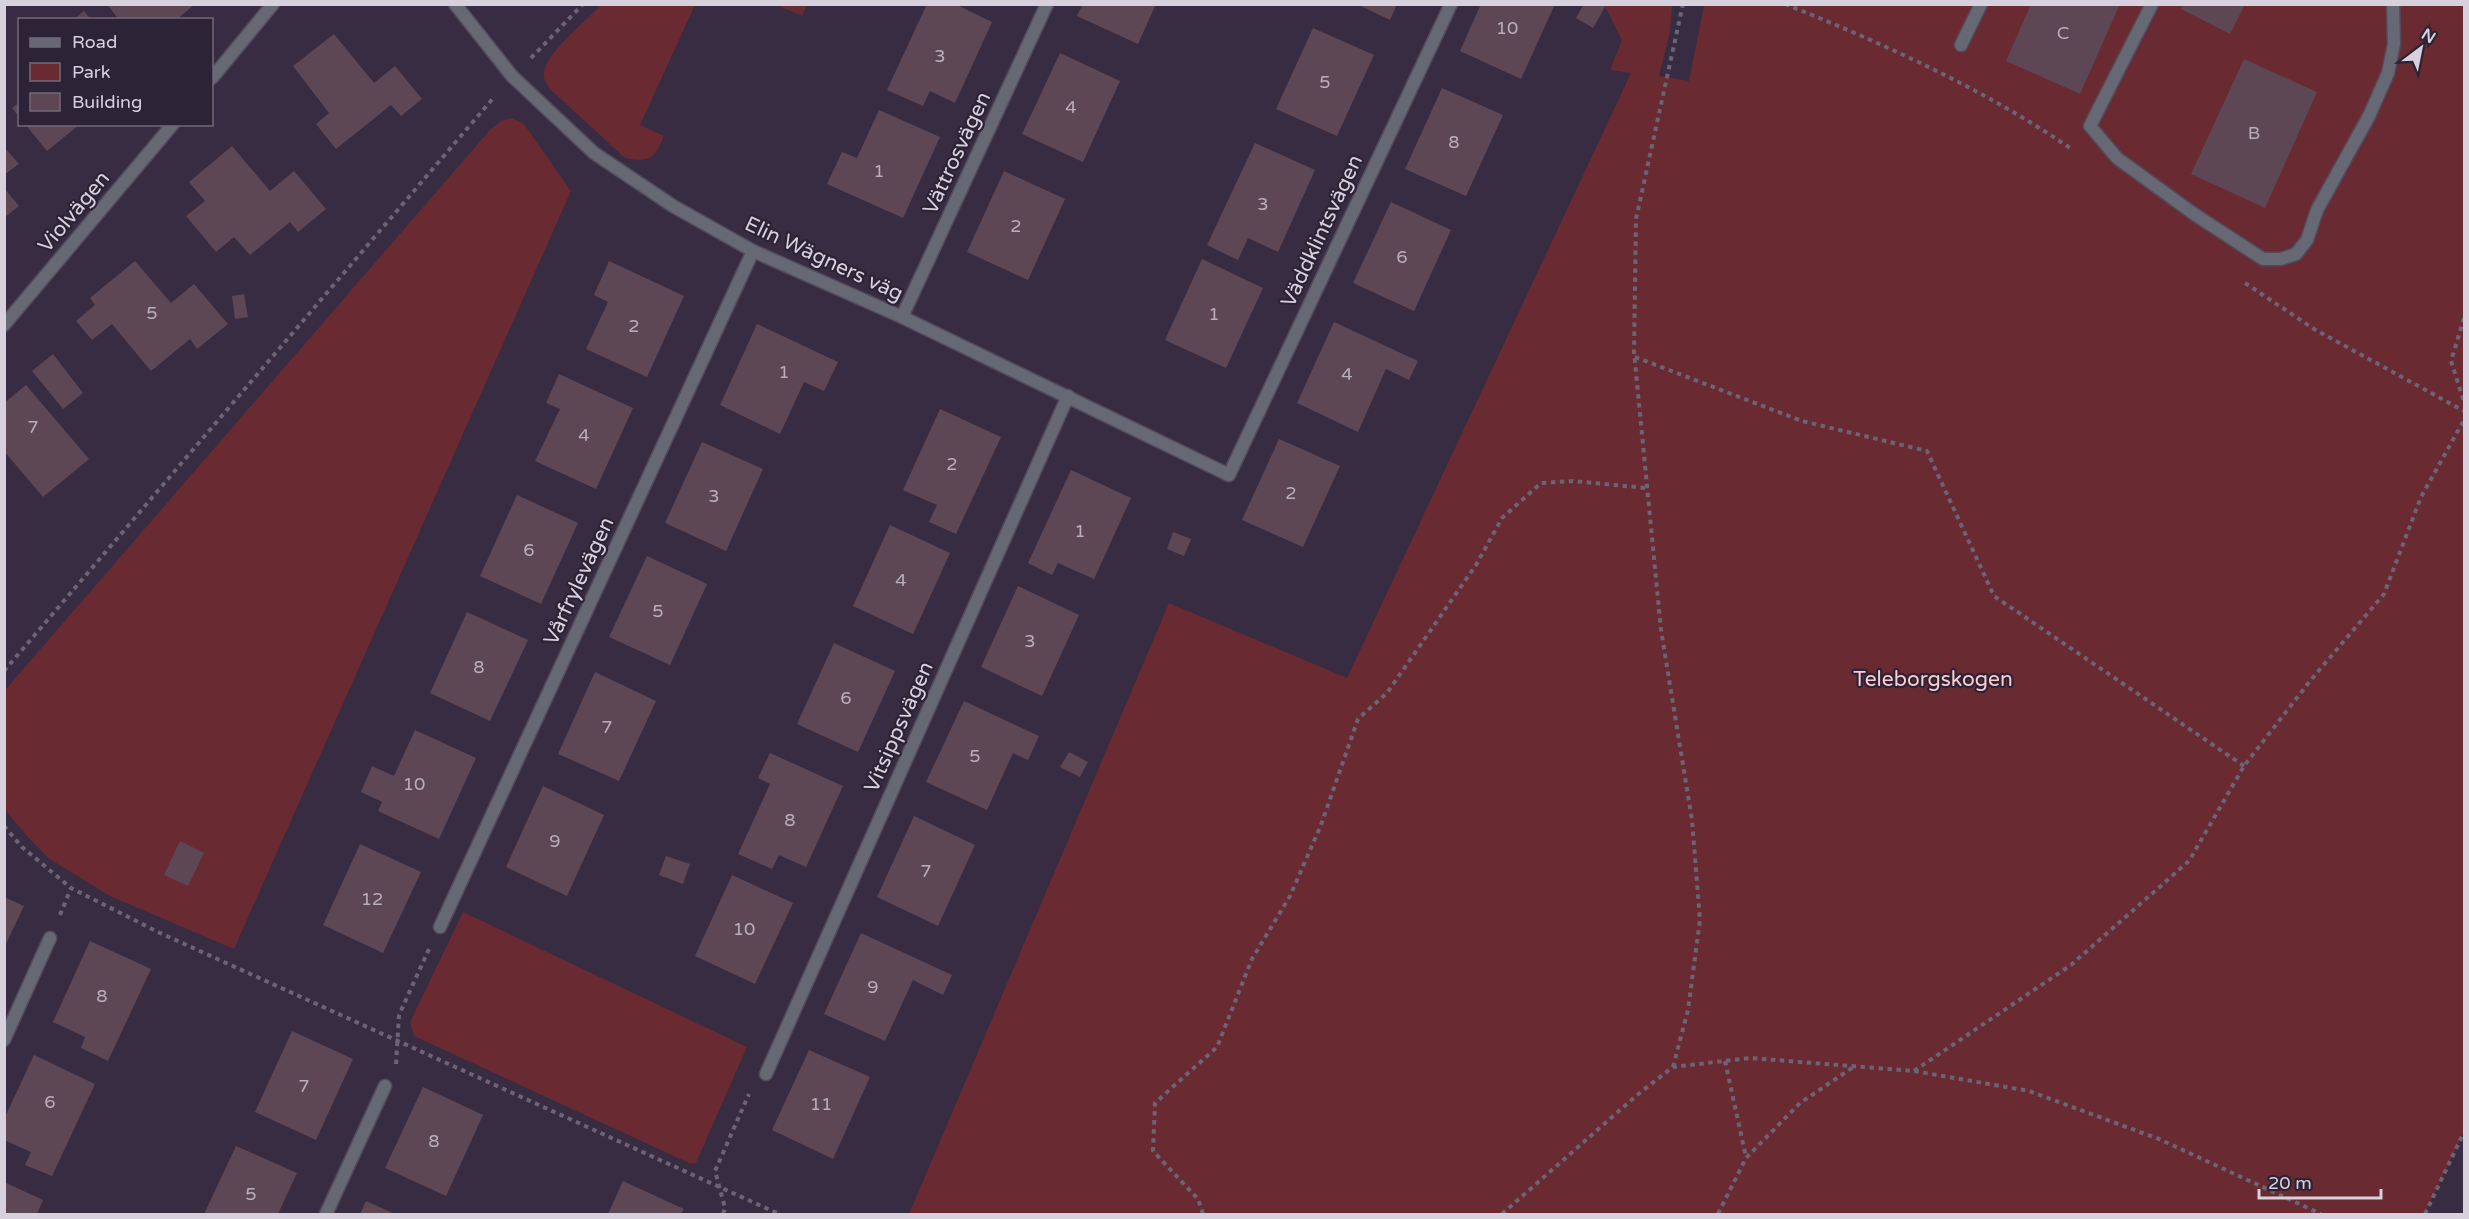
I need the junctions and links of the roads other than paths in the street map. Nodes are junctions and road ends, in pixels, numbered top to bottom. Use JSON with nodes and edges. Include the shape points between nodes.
{"nodes":[{"id":1,"x":273,"y":4,"type":"edge"},
{"id":2,"x":455,"y":4,"type":"edge"},
{"id":3,"x":1047,"y":4,"type":"edge"},
{"id":4,"x":1451,"y":4,"type":"edge"},
{"id":5,"x":1981,"y":4,"type":"edge"},
{"id":6,"x":2152,"y":4,"type":"edge"},
{"id":7,"x":2393,"y":4,"type":"edge"},
{"id":8,"x":1961,"y":45,"type":"dead end"},
{"id":9,"x":213,"y":77,"type":"edge"},
{"id":10,"x":170,"y":126,"type":"edge"},
{"id":11,"x":753,"y":251,"type":"junction"},
{"id":12,"x":903,"y":317,"type":"junction"},
{"id":13,"x":4,"y":325,"type":"edge"},
{"id":14,"x":1068,"y":396,"type":"junction"},
{"id":15,"x":1229,"y":475,"type":"joint"},
{"id":16,"x":440,"y":927,"type":"road end"},
{"id":17,"x":50,"y":938,"type":"dead end"},
{"id":18,"x":4,"y":1040,"type":"edge"},
{"id":19,"x":766,"y":1074,"type":"road end"},
{"id":20,"x":386,"y":1086,"type":"road end"},
{"id":21,"x":326,"y":1215,"type":"edge"}],
"edges":[{"from":1,"to":9,"type":"street"},
{"from":2,"to":11,"type":"street","name":"Elin Wägners väg","via":[[512,76],[594,153],[673,206]]},
{"from":3,"to":12,"type":"street","name":"Vättrosvägen"},
{"from":4,"to":15,"type":"street","name":"Väddklintsvägen"},
{"from":5,"to":8,"type":"street"},
{"from":6,"to":7,"type":"street","via":[[2090,126],[2117,158],[2263,260],[2296,254],[2307,240],[2317,210],[2388,73],[2394,44]]},
{"from":10,"to":13,"type":"street","name":"Violvägen"},
{"from":11,"to":12,"type":"street","name":"Elin Wägners väg"},
{"from":11,"to":16,"type":"street","name":"Vårfrylevägen"},
{"from":12,"to":14,"type":"street","name":"Elin Wägners väg"},
{"from":14,"to":15,"type":"street","name":"Elin Wägners väg"},
{"from":14,"to":19,"type":"street","name":"Vitsippsvägen"},
{"from":17,"to":18,"type":"street"},
{"from":20,"to":21,"type":"street"}]}
